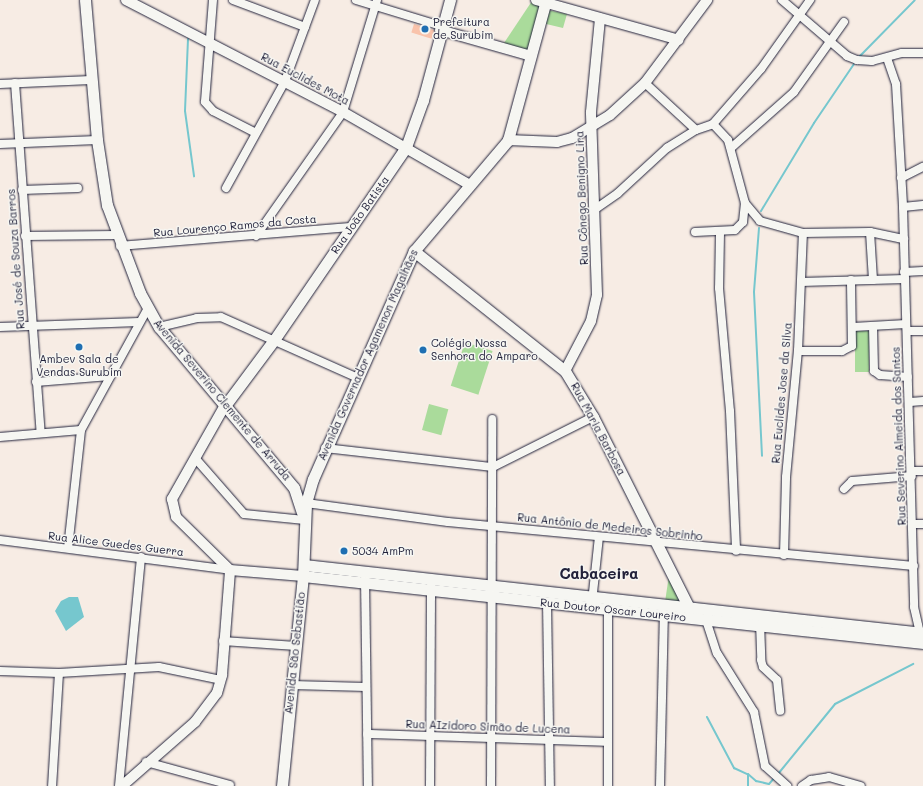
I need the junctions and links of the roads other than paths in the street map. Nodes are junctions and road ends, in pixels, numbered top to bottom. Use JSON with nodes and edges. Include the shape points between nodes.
{"nodes":[{"id":1,"x":85,"y":0,"type":"edge"},
{"id":2,"x":129,"y":0,"type":"edge"},
{"id":3,"x":213,"y":0,"type":"edge"},
{"id":4,"x":233,"y":0,"type":"edge"},
{"id":5,"x":315,"y":0,"type":"edge"},
{"id":6,"x":356,"y":0,"type":"edge"},
{"id":7,"x":450,"y":0,"type":"edge"},
{"id":8,"x":707,"y":0,"type":"edge"},
{"id":9,"x":782,"y":0,"type":"edge"},
{"id":10,"x":810,"y":0,"type":"edge"},
{"id":11,"x":542,"y":2,"type":"edge"},
{"id":12,"x":376,"y":3,"type":"edge"},
{"id":13,"x":798,"y":15,"type":"junction"},
{"id":14,"x":600,"y":18,"type":"junction"},
{"id":15,"x":844,"y":22,"type":"dead end"},
{"id":16,"x":305,"y":27,"type":"junction"},
{"id":17,"x":441,"y":28,"type":"junction"},
{"id":18,"x":679,"y":40,"type":"junction"},
{"id":19,"x":209,"y":41,"type":"junction"},
{"id":20,"x":831,"y":42,"type":"junction"},
{"id":21,"x":923,"y":53,"type":"edge"},
{"id":22,"x":531,"y":56,"type":"junction"},
{"id":23,"x":887,"y":58,"type":"junction"},
{"id":24,"x":91,"y":80,"type":"junction"},
{"id":25,"x":285,"y":82,"type":"junction"},
{"id":26,"x":15,"y":83,"type":"junction"},
{"id":27,"x":645,"y":83,"type":"junction"},
{"id":28,"x":0,"y":84,"type":"edge"},
{"id":29,"x":343,"y":112,"type":"junction"},
{"id":30,"x":713,"y":124,"type":"junction"},
{"id":31,"x":591,"y":127,"type":"junction"},
{"id":32,"x":696,"y":130,"type":"junction"},
{"id":33,"x":256,"y":133,"type":"junction"},
{"id":34,"x":97,"y":140,"type":"junction"},
{"id":35,"x":508,"y":140,"type":"junction"},
{"id":36,"x":0,"y":144,"type":"edge"},
{"id":37,"x":18,"y":144,"type":"junction"},
{"id":38,"x":406,"y":147,"type":"junction"},
{"id":39,"x":731,"y":148,"type":"junction"},
{"id":40,"x":923,"y":167,"type":"edge"},
{"id":41,"x":901,"y":178,"type":"junction"},
{"id":42,"x":470,"y":185,"type":"junction"},
{"id":43,"x":78,"y":188,"type":"dead end"},
{"id":44,"x":226,"y":188,"type":"dead end"},
{"id":45,"x":22,"y":190,"type":"junction"},
{"id":46,"x":745,"y":203,"type":"junction"},
{"id":47,"x":923,"y":205,"type":"edge"},
{"id":48,"x":903,"y":207,"type":"junction"},
{"id":49,"x":594,"y":210,"type":"junction"},
{"id":50,"x":352,"y":227,"type":"junction"},
{"id":51,"x":696,"y":232,"type":"dead end"},
{"id":52,"x":870,"y":232,"type":"junction"},
{"id":53,"x":720,"y":233,"type":"junction"},
{"id":54,"x":804,"y":233,"type":"junction"},
{"id":55,"x":116,"y":235,"type":"junction"},
{"id":56,"x":25,"y":236,"type":"junction"},
{"id":57,"x":256,"y":236,"type":"junction"},
{"id":58,"x":904,"y":239,"type":"junction"},
{"id":59,"x":120,"y":246,"type":"junction"},
{"id":60,"x":414,"y":250,"type":"junction"},
{"id":61,"x":923,"y":272,"type":"edge"},
{"id":62,"x":904,"y":275,"type":"junction"},
{"id":63,"x":851,"y":280,"type":"junction"},
{"id":64,"x":873,"y":280,"type":"junction"},
{"id":65,"x":801,"y":282,"type":"junction"},
{"id":66,"x":147,"y":310,"type":"junction"},
{"id":67,"x":139,"y":322,"type":"junction"},
{"id":68,"x":32,"y":326,"type":"junction"},
{"id":69,"x":873,"y":326,"type":"junction"},
{"id":70,"x":0,"y":327,"type":"edge"},
{"id":71,"x":159,"y":327,"type":"junction"},
{"id":72,"x":853,"y":327,"type":"junction"},
{"id":73,"x":907,"y":327,"type":"junction"},
{"id":74,"x":923,"y":330,"type":"edge"},
{"id":75,"x":274,"y":340,"type":"junction"},
{"id":76,"x":798,"y":351,"type":"junction"},
{"id":77,"x":565,"y":371,"type":"junction"},
{"id":78,"x":110,"y":376,"type":"junction"},
{"id":79,"x":908,"y":376,"type":"junction"},
{"id":80,"x":358,"y":378,"type":"junction"},
{"id":81,"x":36,"y":382,"type":"junction"},
{"id":82,"x":923,"y":401,"type":"edge"},
{"id":83,"x":910,"y":402,"type":"junction"},
{"id":84,"x":224,"y":407,"type":"junction"},
{"id":85,"x":593,"y":418,"type":"junction"},
{"id":86,"x":492,"y":419,"type":"dead end"},
{"id":87,"x":81,"y":430,"type":"junction"},
{"id":88,"x":41,"y":433,"type":"junction"},
{"id":89,"x":0,"y":436,"type":"edge"},
{"id":90,"x":325,"y":448,"type":"junction"},
{"id":91,"x":196,"y":458,"type":"junction"},
{"id":92,"x":493,"y":467,"type":"junction"},
{"id":93,"x":923,"y":471,"type":"edge"},
{"id":94,"x":912,"y":474,"type":"junction"},
{"id":95,"x":844,"y":489,"type":"dead end"},
{"id":96,"x":306,"y":503,"type":"junction"},
{"id":97,"x":305,"y":520,"type":"junction"},
{"id":98,"x":913,"y":524,"type":"junction"},
{"id":99,"x":923,"y":524,"type":"edge"},
{"id":100,"x":492,"y":527,"type":"junction"},
{"id":101,"x":599,"y":537,"type":"junction"},
{"id":102,"x":0,"y":540,"type":"edge"},
{"id":103,"x":658,"y":544,"type":"junction"},
{"id":104,"x":68,"y":548,"type":"junction"},
{"id":105,"x":736,"y":550,"type":"junction"},
{"id":106,"x":784,"y":555,"type":"junction"},
{"id":107,"x":141,"y":558,"type":"junction"},
{"id":108,"x":914,"y":566,"type":"junction"},
{"id":109,"x":230,"y":570,"type":"junction"},
{"id":110,"x":304,"y":570,"type":"junction"},
{"id":111,"x":365,"y":577,"type":"junction"},
{"id":112,"x":431,"y":584,"type":"junction"},
{"id":113,"x":492,"y":591,"type":"junction"},
{"id":114,"x":608,"y":598,"type":"junction"},
{"id":115,"x":547,"y":602,"type":"junction"},
{"id":116,"x":592,"y":602,"type":"junction"},
{"id":117,"x":608,"y":609,"type":"junction"},
{"id":118,"x":692,"y":614,"type":"junction"},
{"id":119,"x":664,"y":615,"type":"junction"},
{"id":120,"x":706,"y":620,"type":"junction"},
{"id":121,"x":760,"y":620,"type":"junction"},
{"id":122,"x":922,"y":636,"type":"edge"},
{"id":123,"x":223,"y":641,"type":"junction"},
{"id":124,"x":296,"y":646,"type":"junction"},
{"id":125,"x":129,"y":667,"type":"junction"},
{"id":126,"x":0,"y":671,"type":"edge"},
{"id":127,"x":59,"y":673,"type":"junction"},
{"id":128,"x":221,"y":680,"type":"junction"},
{"id":129,"x":292,"y":685,"type":"junction"},
{"id":130,"x":366,"y":687,"type":"junction"},
{"id":131,"x":780,"y":711,"type":"dead end"},
{"id":132,"x":367,"y":734,"type":"junction"},
{"id":133,"x":430,"y":736,"type":"junction"},
{"id":134,"x":490,"y":738,"type":"junction"},
{"id":135,"x":549,"y":740,"type":"junction"},
{"id":136,"x":608,"y":742,"type":"junction"},
{"id":137,"x":146,"y":762,"type":"junction"},
{"id":138,"x":784,"y":783,"type":"edge"},
{"id":139,"x":230,"y":785,"type":"dead end"},
{"id":140,"x":52,"y":786,"type":"edge"},
{"id":141,"x":119,"y":786,"type":"edge"},
{"id":142,"x":122,"y":786,"type":"edge"},
{"id":143,"x":282,"y":786,"type":"edge"},
{"id":144,"x":368,"y":786,"type":"edge"},
{"id":145,"x":430,"y":786,"type":"edge"},
{"id":146,"x":490,"y":786,"type":"edge"},
{"id":147,"x":550,"y":786,"type":"edge"},
{"id":148,"x":608,"y":786,"type":"edge"},
{"id":149,"x":660,"y":786,"type":"edge"},
{"id":150,"x":802,"y":786,"type":"edge"},
{"id":151,"x":861,"y":786,"type":"edge"}],
"edges":[{"from":1,"to":24,"type":"main road","name":"Avenida Severino Clemente de Arruda"},
{"from":2,"to":19,"type":"street","name":"Rua Euclides Mota"},
{"from":3,"to":19,"type":"street"},
{"from":4,"to":16,"type":"street"},
{"from":5,"to":16,"type":"street"},
{"from":6,"to":12,"type":"street"},
{"from":7,"to":17,"type":"main road","name":"Rua João Batista"},
{"from":8,"to":18,"type":"street"},
{"from":9,"to":13,"type":"street"},
{"from":10,"to":13,"type":"street"},
{"from":11,"to":14,"type":"street"},
{"from":11,"to":22,"type":"main road","name":"Avenida Governador Agamenon Magalhães"},
{"from":12,"to":17,"type":"street"},
{"from":12,"to":29,"type":"street"},
{"from":13,"to":20,"type":"street"},
{"from":13,"to":30,"type":"street","via":[[761,69]]},
{"from":14,"to":18,"type":"street"},
{"from":14,"to":31,"type":"street","name":"Rua Cônego Benigno Lira"},
{"from":15,"to":20,"type":"street"},
{"from":16,"to":25,"type":"street"},
{"from":17,"to":22,"type":"street"},
{"from":17,"to":38,"type":"main road","name":"Rua João Batista","via":[[424,100]]},
{"from":18,"to":27,"type":"street"},
{"from":19,"to":25,"type":"street","name":"Rua Euclides Mota"},
{"from":19,"to":33,"type":"street","via":[[205,102],[213,111]]},
{"from":20,"to":23,"type":"street","via":[[847,56],[864,61]]},
{"from":20,"to":39,"type":"street","via":[[794,92]]},
{"from":21,"to":23,"type":"street","via":[[902,53]]},
{"from":22,"to":35,"type":"main road","name":"Avenida Governador Agamenon Magalhães"},
{"from":23,"to":41,"type":"street","name":"Rua Severino Almeida dos Santos","via":[[896,84]]},
{"from":24,"to":26,"type":"street"},
{"from":24,"to":34,"type":"main road","name":"Avenida Severino Clemente de Arruda"},
{"from":25,"to":29,"type":"street","name":"Rua Euclides Mota"},
{"from":25,"to":33,"type":"street"},
{"from":26,"to":28,"type":"street"},
{"from":26,"to":37,"type":"street","name":"Rua José de Souza Barros"},
{"from":27,"to":31,"type":"street","via":[[623,105]]},
{"from":27,"to":32,"type":"street"},
{"from":29,"to":38,"type":"street","name":"Rua Euclides Mota"},
{"from":29,"to":57,"type":"street"},
{"from":30,"to":32,"type":"street"},
{"from":30,"to":39,"type":"street","via":[[723,133]]},
{"from":31,"to":35,"type":"street","via":[[557,142]]},
{"from":31,"to":49,"type":"street","name":"Rua Cônego Benigno Lira"},
{"from":32,"to":49,"type":"street","via":[[667,148],[618,193]]},
{"from":33,"to":44,"type":"street"},
{"from":34,"to":37,"type":"street"},
{"from":34,"to":55,"type":"main road","name":"Avenida Severino Clemente de Arruda","via":[[107,205]]},
{"from":35,"to":42,"type":"main road","name":"Avenida Governador Agamenon Magalhães"},
{"from":36,"to":37,"type":"street"},
{"from":37,"to":45,"type":"street","name":"Rua José de Souza Barros"},
{"from":38,"to":42,"type":"street","name":"Rua Euclides Mota"},
{"from":38,"to":50,"type":"main road","name":"Rua João Batista"},
{"from":39,"to":46,"type":"street","via":[[735,175]]},
{"from":40,"to":41,"type":"street"},
{"from":41,"to":48,"type":"street","name":"Rua Severino Almeida dos Santos"},
{"from":42,"to":60,"type":"main road","name":"Avenida Governador Agamenon Magalhães"},
{"from":43,"to":45,"type":"street"},
{"from":45,"to":56,"type":"street","name":"Rua José de Souza Barros"},
{"from":46,"to":53,"type":"street","via":[[741,226]]},
{"from":46,"to":54,"type":"street","via":[[760,221]]},
{"from":47,"to":48,"type":"street"},
{"from":48,"to":58,"type":"street","name":"Rua Severino Almeida dos Santos"},
{"from":49,"to":77,"type":"street","name":"Rua Cônego Benigno Lira","via":[[596,304]]},
{"from":50,"to":57,"type":"street","name":"Rua Lourenço Ramos da Costa"},
{"from":50,"to":75,"type":"main road","name":"Rua João Batista"},
{"from":51,"to":53,"type":"street"},
{"from":52,"to":54,"type":"street"},
{"from":52,"to":58,"type":"street"},
{"from":52,"to":64,"type":"street"},
{"from":53,"to":105,"type":"street","via":[[719,288],[730,411]]},
{"from":54,"to":65,"type":"street","name":"Rua Euclides Jose da Silva"},
{"from":55,"to":56,"type":"street"},
{"from":55,"to":59,"type":"main road","name":"Avenida Severino Clemente de Arruda"},
{"from":56,"to":68,"type":"street","name":"Rua José de Souza Barros"},
{"from":57,"to":59,"type":"street","name":"Rua Lourenço Ramos da Costa"},
{"from":58,"to":62,"type":"street","name":"Rua Severino Almeida dos Santos"},
{"from":59,"to":66,"type":"main road","name":"Avenida Severino Clemente de Arruda"},
{"from":60,"to":77,"type":"main road","name":"Rua Maria Barbosa"},
{"from":60,"to":80,"type":"main road","name":"Avenida Governador Agamenon Magalhães"},
{"from":61,"to":62,"type":"street"},
{"from":62,"to":64,"type":"street"},
{"from":62,"to":73,"type":"street","name":"Rua Severino Almeida dos Santos"},
{"from":63,"to":64,"type":"street"},
{"from":63,"to":65,"type":"street"},
{"from":63,"to":72,"type":"street"},
{"from":65,"to":76,"type":"street","name":"Rua Euclides Jose da Silva"},
{"from":66,"to":67,"type":"street"},
{"from":66,"to":71,"type":"main road","name":"Avenida Severino Clemente de Arruda"},
{"from":67,"to":68,"type":"street"},
{"from":67,"to":78,"type":"street"},
{"from":68,"to":70,"type":"street"},
{"from":68,"to":81,"type":"street","name":"Rua José de Souza Barros"},
{"from":69,"to":72,"type":"street"},
{"from":69,"to":73,"type":"street"},
{"from":69,"to":79,"type":"street","via":[[873,366],[880,375]]},
{"from":71,"to":75,"type":"street","via":[[197,318],[221,317]]},
{"from":71,"to":84,"type":"main road","name":"Avenida Severino Clemente de Arruda"},
{"from":72,"to":76,"type":"street","via":[[853,342],[848,349]]},
{"from":73,"to":74,"type":"street"},
{"from":73,"to":79,"type":"street","name":"Rua Severino Almeida dos Santos"},
{"from":75,"to":80,"type":"street"},
{"from":75,"to":84,"type":"main road","name":"Rua João Batista"},
{"from":76,"to":106,"type":"street","name":"Rua Euclides Jose da Silva","via":[[786,477]]},
{"from":77,"to":85,"type":"main road","name":"Rua Maria Barbosa"},
{"from":78,"to":81,"type":"street"},
{"from":78,"to":87,"type":"street"},
{"from":79,"to":83,"type":"street","name":"Rua Severino Almeida dos Santos"},
{"from":80,"to":90,"type":"main road","name":"Avenida Governador Agamenon Magalhães"},
{"from":81,"to":88,"type":"street","name":"Rua José de Souza Barros"},
{"from":82,"to":83,"type":"street"},
{"from":83,"to":94,"type":"street","name":"Rua Severino Almeida dos Santos"},
{"from":84,"to":91,"type":"street"},
{"from":84,"to":97,"type":"main road","name":"Avenida Severino Clemente de Arruda","via":[[294,488]]},
{"from":85,"to":92,"type":"street"},
{"from":85,"to":103,"type":"main road","name":"Rua Maria Barbosa"},
{"from":86,"to":92,"type":"street"},
{"from":87,"to":88,"type":"street"},
{"from":87,"to":104,"type":"street"},
{"from":88,"to":89,"type":"street"},
{"from":90,"to":92,"type":"street"},
{"from":90,"to":96,"type":"main road","name":"Avenida Governador Agamenon Magalhães"},
{"from":91,"to":97,"type":"street","via":[[244,514]]},
{"from":91,"to":109,"type":"street","via":[[172,499],[176,516]]},
{"from":92,"to":100,"type":"street"},
{"from":93,"to":94,"type":"street"},
{"from":94,"to":95,"type":"street","via":[[852,481]]},
{"from":94,"to":98,"type":"street","name":"Rua Severino Almeida dos Santos"},
{"from":96,"to":97,"type":"main road","name":"Avenida Governador Agamenon Magalhães"},
{"from":96,"to":100,"type":"street","name":"Rua Antônio de Medeiros Sobrinho"},
{"from":97,"to":110,"type":"main road","name":"Avenida São Sebastião"},
{"from":98,"to":99,"type":"street"},
{"from":98,"to":108,"type":"street","name":"Rua Severino Almeida dos Santos"},
{"from":100,"to":101,"type":"street","name":"Rua Antônio de Medeiros Sobrinho"},
{"from":100,"to":113,"type":"street"},
{"from":101,"to":103,"type":"street","name":"Rua Antônio de Medeiros Sobrinho"},
{"from":101,"to":116,"type":"street"},
{"from":102,"to":104,"type":"street","name":"Rua Alice Guedes Guerra"},
{"from":103,"to":105,"type":"street","name":"Rua Antônio de Medeiros Sobrinho"},
{"from":103,"to":118,"type":"main road","name":"Rua Maria Barbosa"},
{"from":104,"to":107,"type":"street","name":"Rua Alice Guedes Guerra"},
{"from":105,"to":106,"type":"street","name":"Rua Antônio de Medeiros Sobrinho"},
{"from":106,"to":108,"type":"street","name":"Rua Antônio de Medeiros Sobrinho"},
{"from":107,"to":109,"type":"street","name":"Rua Alice Guedes Guerra"},
{"from":107,"to":125,"type":"street"},
{"from":108,"to":122,"type":"street","name":"Rua Severino Almeida dos Santos","via":[[914,607]]},
{"from":109,"to":110,"type":"street"},
{"from":109,"to":123,"type":"street"},
{"from":110,"to":111,"type":"main road","name":"Rua Doutor Oscar Loureiro"},
{"from":110,"to":124,"type":"main road","name":"Avenida São Sebastião"},
{"from":111,"to":112,"type":"main road","name":"Rua Doutor Oscar Loureiro"},
{"from":111,"to":130,"type":"street"},
{"from":112,"to":113,"type":"main road","name":"Rua Doutor Oscar Loureiro"},
{"from":112,"to":133,"type":"street"},
{"from":113,"to":115,"type":"main road","name":"Rua Doutor Oscar Loureiro"},
{"from":113,"to":116,"type":"main road","name":"Rua Doutor Oscar Loureiro"},
{"from":113,"to":134,"type":"street"},
{"from":114,"to":116,"type":"main road","name":"Rua Doutor Oscar Loureiro"},
{"from":114,"to":117,"type":"street"},
{"from":114,"to":118,"type":"main road","name":"Rua Doutor Oscar Loureiro"},
{"from":115,"to":116,"type":"main road","name":"Rua Doutor Oscar Loureiro"},
{"from":115,"to":135,"type":"street"},
{"from":116,"to":117,"type":"main road","name":"Rua Doutor Oscar Loureiro"},
{"from":117,"to":119,"type":"main road","name":"Rua Doutor Oscar Loureiro"},
{"from":117,"to":136,"type":"street"},
{"from":118,"to":119,"type":"main road","name":"Rua Doutor Oscar Loureiro"},
{"from":118,"to":120,"type":"main road","name":"Rua Doutor Oscar Loureiro"},
{"from":118,"to":121,"type":"main road","name":"Rua Doutor Oscar Loureiro"},
{"from":119,"to":149,"type":"street"},
{"from":120,"to":121,"type":"main road","name":"Rua Doutor Oscar Loureiro"},
{"from":120,"to":138,"type":"street","via":[[717,653],[754,712],[765,766]]},
{"from":121,"to":122,"type":"main road","name":"Rua Doutor Oscar Loureiro"},
{"from":121,"to":131,"type":"street","via":[[761,660],[763,667],[777,680]]},
{"from":123,"to":124,"type":"street"},
{"from":123,"to":128,"type":"street"},
{"from":124,"to":129,"type":"main road","name":"Avenida São Sebastião"},
{"from":125,"to":127,"type":"street"},
{"from":125,"to":128,"type":"street","via":[[159,667]]},
{"from":125,"to":141,"type":"street"},
{"from":126,"to":127,"type":"street"},
{"from":127,"to":140,"type":"street"},
{"from":128,"to":137,"type":"street","via":[[217,693],[194,722]]},
{"from":129,"to":130,"type":"street"},
{"from":129,"to":143,"type":"main road","name":"Avenida São Sebastião"},
{"from":130,"to":132,"type":"street"},
{"from":132,"to":133,"type":"street","name":"Rua AIzidoro Simão de Lucena"},
{"from":132,"to":144,"type":"street"},
{"from":133,"to":134,"type":"street","name":"Rua AIzidoro Simão de Lucena"},
{"from":133,"to":145,"type":"street"},
{"from":134,"to":135,"type":"street","name":"Rua AIzidoro Simão de Lucena"},
{"from":134,"to":146,"type":"street"},
{"from":135,"to":136,"type":"street","name":"Rua AIzidoro Simão de Lucena"},
{"from":135,"to":147,"type":"street"},
{"from":136,"to":148,"type":"street"},
{"from":137,"to":139,"type":"street"},
{"from":137,"to":142,"type":"street"},
{"from":150,"to":151,"type":"street","via":[[811,780],[829,777]]}]}
